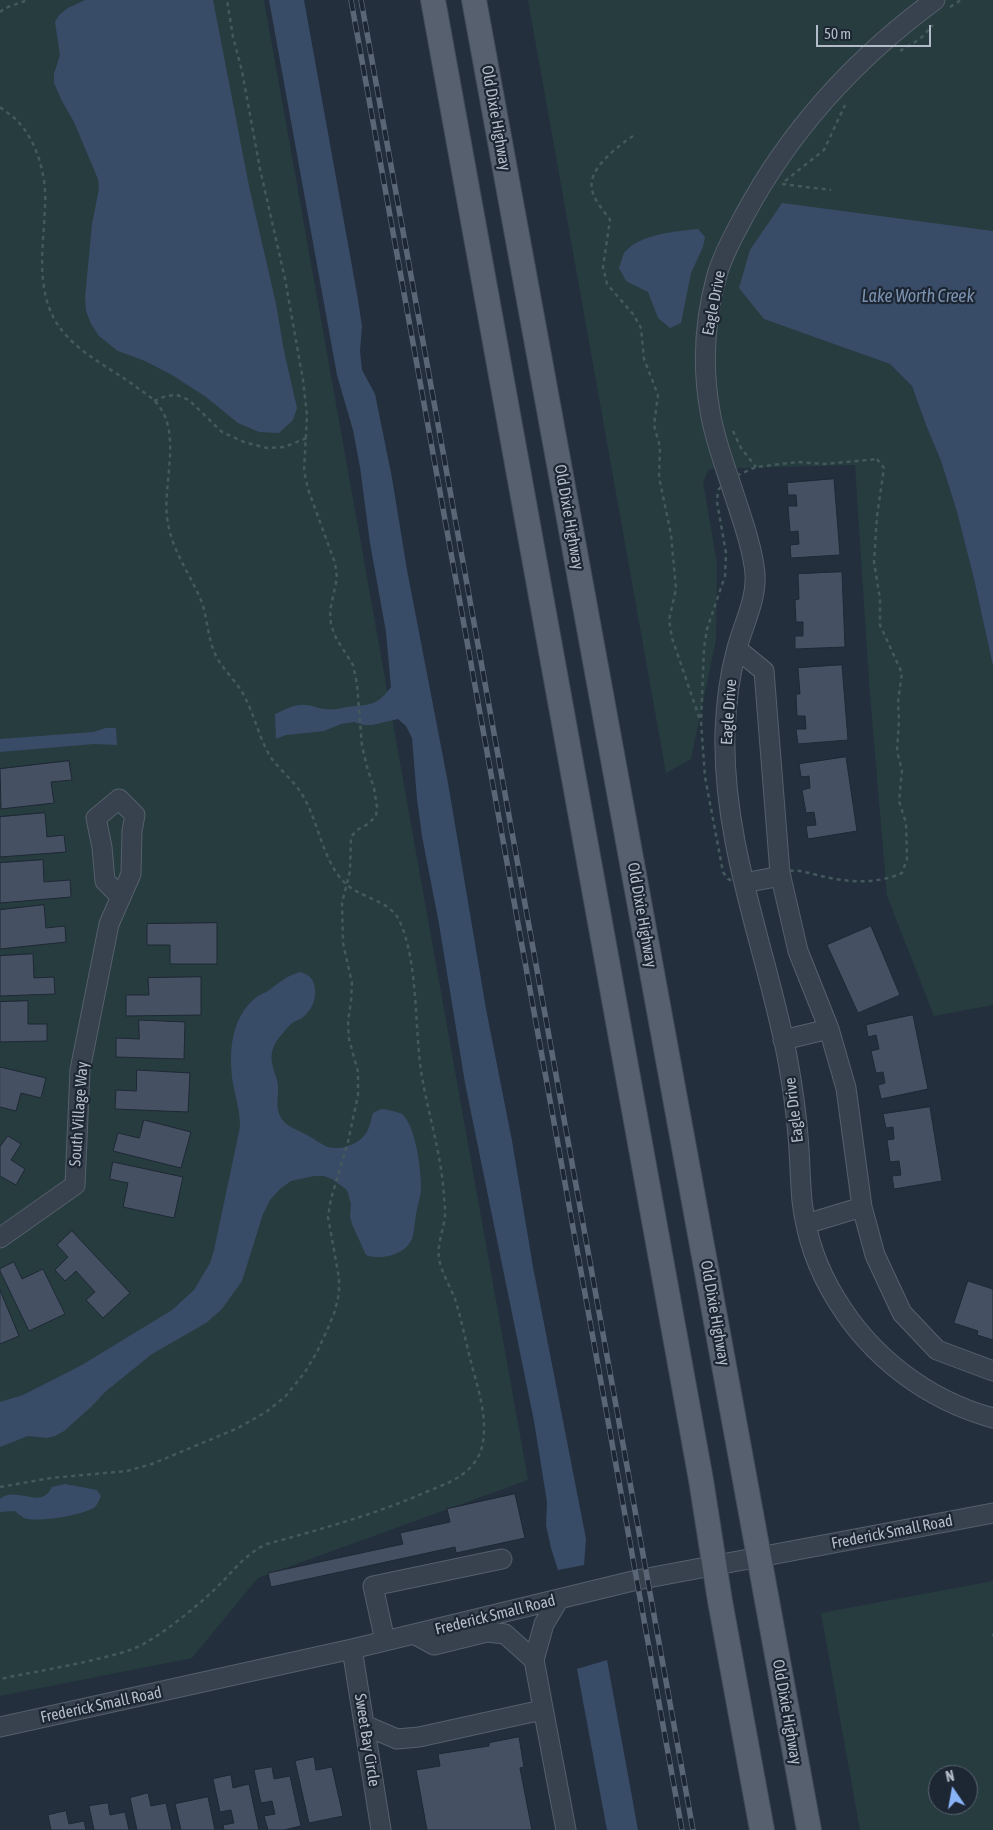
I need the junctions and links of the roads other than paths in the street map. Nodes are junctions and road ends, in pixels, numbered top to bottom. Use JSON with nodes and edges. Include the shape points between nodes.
{"nodes":[{"id":1,"x":433,"y":0,"type":"edge"},
{"id":2,"x":474,"y":0,"type":"edge"},
{"id":3,"x":942,"y":4,"type":"edge"},
{"id":4,"x":737,"y":649,"type":"junction"},
{"id":5,"x":780,"y":874,"type":"junction"},
{"id":6,"x":744,"y":882,"type":"junction"},
{"id":7,"x":121,"y":897,"type":"dead end"},
{"id":8,"x":829,"y":1029,"type":"junction"},
{"id":9,"x":783,"y":1040,"type":"junction"},
{"id":10,"x":862,"y":1207,"type":"junction"},
{"id":11,"x":806,"y":1224,"type":"junction"},
{"id":12,"x":0,"y":1238,"type":"edge"},
{"id":13,"x":993,"y":1371,"type":"edge"},
{"id":14,"x":993,"y":1418,"type":"edge"},
{"id":15,"x":993,"y":1513,"type":"edge"},
{"id":16,"x":759,"y":1556,"type":"junction"},
{"id":17,"x":502,"y":1559,"type":"dead end"},
{"id":18,"x":714,"y":1566,"type":"junction"},
{"id":19,"x":559,"y":1599,"type":"junction"},
{"id":20,"x":414,"y":1634,"type":"junction"},
{"id":21,"x":385,"y":1641,"type":"junction"},
{"id":22,"x":352,"y":1649,"type":"junction"},
{"id":23,"x":534,"y":1660,"type":"junction"},
{"id":24,"x":542,"y":1710,"type":"junction"},
{"id":25,"x":364,"y":1725,"type":"junction"},
{"id":26,"x":0,"y":1727,"type":"edge"},
{"id":27,"x":381,"y":1830,"type":"edge"},
{"id":28,"x":566,"y":1830,"type":"edge"},
{"id":29,"x":762,"y":1830,"type":"edge"},
{"id":30,"x":809,"y":1830,"type":"edge"}],
"edges":[{"from":1,"to":18,"type":"main road"},
{"from":2,"to":16,"type":"main road","name":"Old Dixie Highway"},
{"from":3,"to":4,"type":"street","name":"Eagle Drive","via":[[909,19],[872,51],[806,121],[752,201],[718,272],[707,322],[709,408],[755,574]]},
{"from":4,"to":5,"type":"street","via":[[764,672]]},
{"from":4,"to":6,"type":"street","name":"Eagle Drive","via":[[727,703],[726,752],[732,823]]},
{"from":5,"to":6,"type":"street"},
{"from":5,"to":8,"type":"street","via":[[798,951]]},
{"from":6,"to":9,"type":"street","name":"Eagle Drive"},
{"from":7,"to":12,"type":"street","name":"South Village Way","via":[[109,924],[80,1070],[75,1185]]},
{"from":8,"to":9,"type":"street"},
{"from":8,"to":10,"type":"street","via":[[846,1088]]},
{"from":9,"to":11,"type":"street","name":"Eagle Drive","via":[[792,1085]]},
{"from":10,"to":11,"type":"street"},
{"from":10,"to":13,"type":"street","via":[[875,1255],[902,1313],[937,1350]]},
{"from":11,"to":14,"type":"street","name":"Eagle Drive","via":[[816,1257],[835,1298],[880,1355],[936,1396]]},
{"from":15,"to":16,"type":"street","name":"Frederick Small Road"},
{"from":16,"to":18,"type":"street","name":"Frederick Small Road"},
{"from":16,"to":30,"type":"main road","name":"Old Dixie Highway"},
{"from":17,"to":21,"type":"street","via":[[373,1586]]},
{"from":18,"to":19,"type":"street","name":"Frederick Small Road"},
{"from":18,"to":29,"type":"main road"},
{"from":19,"to":20,"type":"street","name":"Frederick Small Road"},
{"from":19,"to":23,"type":"street","via":[[544,1624]]},
{"from":20,"to":21,"type":"street","name":"Frederick Small Road"},
{"from":20,"to":23,"type":"street","via":[[434,1645],[487,1632],[505,1634]]},
{"from":21,"to":22,"type":"street","name":"Frederick Small Road"},
{"from":22,"to":25,"type":"street","name":"Sweet Bay Circle"},
{"from":22,"to":26,"type":"street","name":"Frederick Small Road"},
{"from":23,"to":24,"type":"street"},
{"from":24,"to":25,"type":"street","via":[[397,1739]]},
{"from":24,"to":28,"type":"street"},
{"from":25,"to":27,"type":"street","name":"Sweet Bay Circle"}]}
